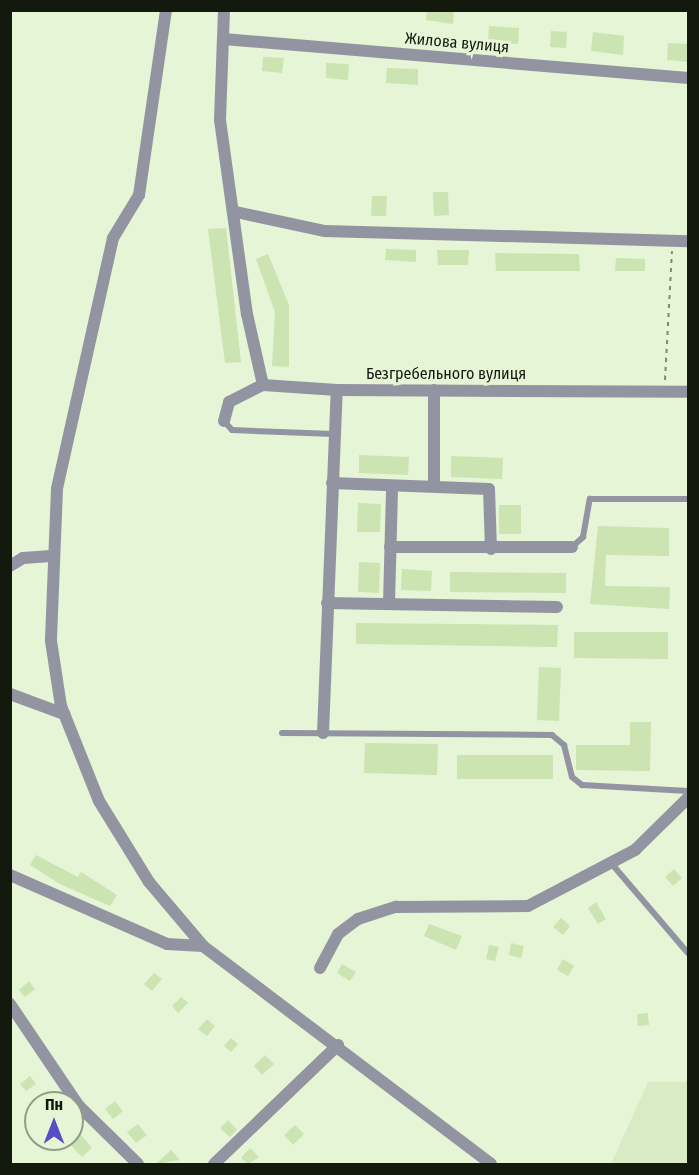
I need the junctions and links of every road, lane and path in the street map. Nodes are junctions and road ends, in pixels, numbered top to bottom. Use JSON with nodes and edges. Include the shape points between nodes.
{"nodes":[{"id":1,"x":166,"y":10,"type":"edge"},
{"id":2,"x":224,"y":10,"type":"edge"},
{"id":3,"x":224,"y":39,"type":"junction"},
{"id":4,"x":688,"y":78,"type":"edge"},
{"id":5,"x":236,"y":212,"type":"junction"},
{"id":6,"x":673,"y":239,"type":"junction"},
{"id":7,"x":688,"y":241,"type":"edge"},
{"id":8,"x":264,"y":385,"type":"junction"},
{"id":9,"x":338,"y":390,"type":"junction"},
{"id":10,"x":434,"y":390,"type":"junction"},
{"id":11,"x":665,"y":392,"type":"junction"},
{"id":12,"x":688,"y":392,"type":"edge"},
{"id":13,"x":224,"y":421,"type":"joint"},
{"id":14,"x":333,"y":434,"type":"junction"},
{"id":15,"x":332,"y":483,"type":"junction"},
{"id":16,"x":392,"y":486,"type":"junction"},
{"id":17,"x":434,"y":486,"type":"junction"},
{"id":18,"x":688,"y":499,"type":"edge"},
{"id":19,"x":390,"y":547,"type":"junction"},
{"id":20,"x":572,"y":547,"type":"joint"},
{"id":21,"x":491,"y":549,"type":"junction"},
{"id":22,"x":51,"y":556,"type":"junction"},
{"id":23,"x":10,"y":566,"type":"edge"},
{"id":24,"x":327,"y":603,"type":"junction"},
{"id":25,"x":388,"y":604,"type":"junction"},
{"id":26,"x":557,"y":607,"type":"dead end"},
{"id":27,"x":10,"y":694,"type":"edge"},
{"id":28,"x":64,"y":714,"type":"junction"},
{"id":29,"x":282,"y":733,"type":"dead end"},
{"id":30,"x":323,"y":733,"type":"junction"},
{"id":31,"x":688,"y":791,"type":"edge"},
{"id":32,"x":688,"y":798,"type":"edge"},
{"id":33,"x":611,"y":863,"type":"junction"},
{"id":34,"x":10,"y":875,"type":"edge"},
{"id":35,"x":203,"y":946,"type":"junction"},
{"id":36,"x":688,"y":953,"type":"edge"},
{"id":37,"x":320,"y":968,"type":"dead end"},
{"id":38,"x":10,"y":1004,"type":"edge"},
{"id":39,"x":338,"y":1046,"type":"junction"},
{"id":40,"x":138,"y":1164,"type":"edge"},
{"id":41,"x":214,"y":1164,"type":"edge"},
{"id":42,"x":491,"y":1164,"type":"edge"}],
"edges":[{"from":1,"to":22,"type":"street","via":[[139,195],[113,238],[57,489]]},
{"from":2,"to":3,"type":"street"},
{"from":3,"to":4,"type":"street","name":"Жилова вулиця"},
{"from":3,"to":5,"type":"street","via":[[220,120]]},
{"from":5,"to":6,"type":"street","via":[[325,231]]},
{"from":5,"to":8,"type":"street","via":[[247,314]]},
{"from":6,"to":7,"type":"street"},
{"from":6,"to":11,"type":"path"},
{"from":8,"to":9,"type":"street","name":"Безгребельного вулиця"},
{"from":8,"to":13,"type":"street","name":"Безгребельного вулиця","via":[[229,402]]},
{"from":9,"to":10,"type":"street","name":"Безгребельного вулиця"},
{"from":9,"to":14,"type":"street"},
{"from":10,"to":11,"type":"street","name":"Безгребельного вулиця"},
{"from":10,"to":17,"type":"street"},
{"from":11,"to":12,"type":"street","name":"Безгребельного вулиця"},
{"from":13,"to":14,"type":"lane","via":[[232,430]]},
{"from":14,"to":15,"type":"street"},
{"from":15,"to":16,"type":"street"},
{"from":15,"to":24,"type":"street"},
{"from":16,"to":17,"type":"street"},
{"from":16,"to":19,"type":"street"},
{"from":17,"to":21,"type":"street","via":[[489,489]]},
{"from":18,"to":20,"type":"lane","via":[[590,499],[583,537]]},
{"from":19,"to":21,"type":"street"},
{"from":19,"to":25,"type":"street"},
{"from":20,"to":21,"type":"street"},
{"from":22,"to":23,"type":"street","via":[[23,558]]},
{"from":22,"to":28,"type":"street","via":[[51,641]]},
{"from":24,"to":25,"type":"street"},
{"from":24,"to":30,"type":"street"},
{"from":25,"to":26,"type":"street"},
{"from":27,"to":28,"type":"street"},
{"from":28,"to":35,"type":"street","via":[[99,801],[150,882]]},
{"from":29,"to":30,"type":"lane"},
{"from":30,"to":31,"type":"lane","via":[[552,735],[564,745],[572,777],[582,786]]},
{"from":32,"to":33,"type":"street","via":[[635,850]]},
{"from":33,"to":36,"type":"lane"},
{"from":33,"to":37,"type":"street","via":[[517,909],[396,907],[358,919],[338,934]]},
{"from":34,"to":35,"type":"street","via":[[167,944]]},
{"from":35,"to":39,"type":"street"},
{"from":38,"to":40,"type":"street","via":[[78,1105]]},
{"from":39,"to":41,"type":"street"},
{"from":39,"to":42,"type":"street"}]}
